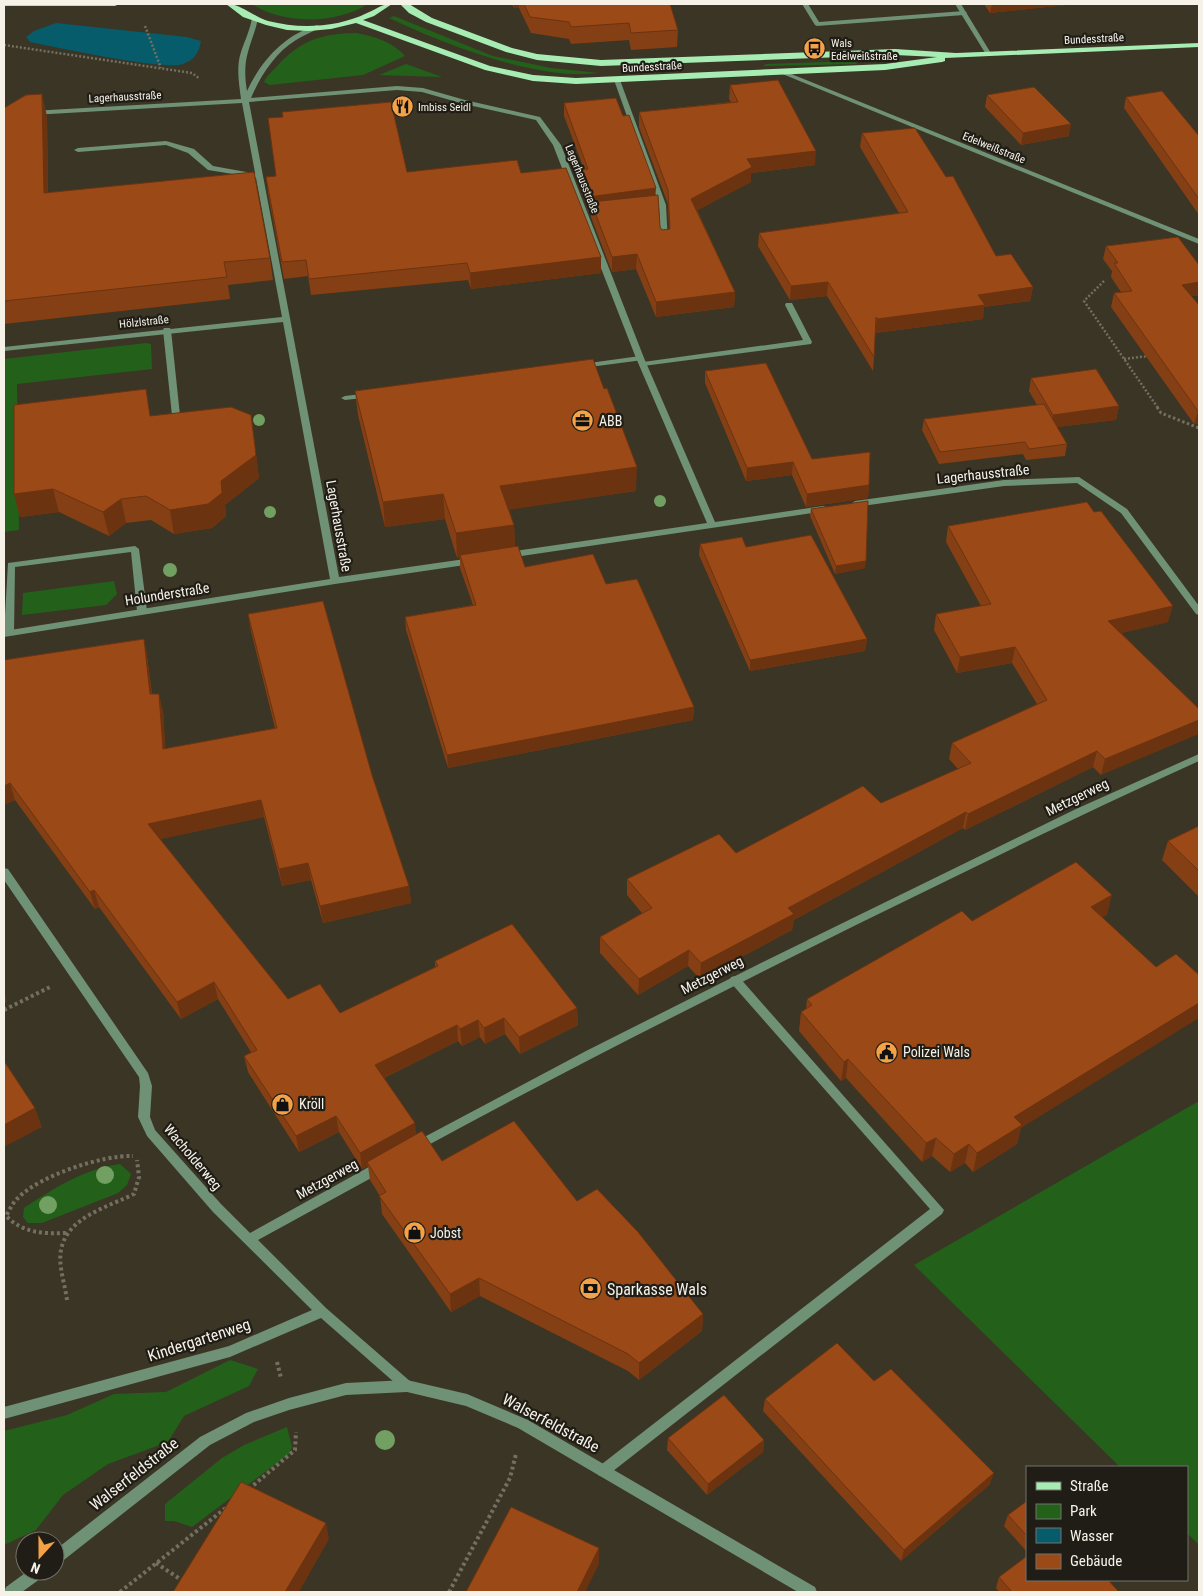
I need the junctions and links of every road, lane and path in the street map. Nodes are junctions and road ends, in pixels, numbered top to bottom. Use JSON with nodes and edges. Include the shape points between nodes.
{"nodes":[{"id":1,"x":4,"y":4,"type":"edge"},
{"id":2,"x":115,"y":4,"type":"edge"},
{"id":3,"x":230,"y":4,"type":"edge"},
{"id":4,"x":388,"y":4,"type":"edge"},
{"id":5,"x":404,"y":4,"type":"edge"},
{"id":6,"x":805,"y":4,"type":"edge"},
{"id":7,"x":958,"y":4,"type":"edge"},
{"id":8,"x":964,"y":13,"type":"junction"},
{"id":9,"x":254,"y":18,"type":"junction"},
{"id":10,"x":357,"y":21,"type":"junction"},
{"id":11,"x":145,"y":26,"type":"dead end"},
{"id":12,"x":318,"y":26,"type":"junction"},
{"id":13,"x":4,"y":45,"type":"edge"},
{"id":14,"x":1199,"y":45,"type":"edge"},
{"id":15,"x":989,"y":55,"type":"junction"},
{"id":16,"x":956,"y":56,"type":"junction"},
{"id":17,"x":160,"y":67,"type":"junction"},
{"id":18,"x":782,"y":72,"type":"junction"},
{"id":19,"x":617,"y":80,"type":"junction"},
{"id":20,"x":246,"y":101,"type":"junction"},
{"id":21,"x":198,"y":104,"type":"junction"},
{"id":22,"x":23,"y":113,"type":"edge"},
{"id":23,"x":78,"y":150,"type":"dead end"},
{"id":24,"x":261,"y":176,"type":"junction"},
{"id":25,"x":662,"y":205,"type":"junction"},
{"id":26,"x":633,"y":208,"type":"edge"},
{"id":27,"x":594,"y":213,"type":"edge"},
{"id":28,"x":584,"y":214,"type":"junction"},
{"id":29,"x":665,"y":241,"type":"edge"},
{"id":30,"x":1199,"y":242,"type":"edge"},
{"id":31,"x":1104,"y":281,"type":"dead end"},
{"id":32,"x":789,"y":305,"type":"edge"},
{"id":33,"x":287,"y":319,"type":"junction"},
{"id":34,"x":167,"y":330,"type":"junction"},
{"id":35,"x":4,"y":349,"type":"edge"},
{"id":36,"x":1152,"y":356,"type":"edge"},
{"id":37,"x":1124,"y":359,"type":"junction"},
{"id":38,"x":642,"y":361,"type":"junction"},
{"id":39,"x":572,"y":367,"type":"edge"},
{"id":40,"x":375,"y":394,"type":"edge"},
{"id":41,"x":345,"y":398,"type":"dead end"},
{"id":42,"x":176,"y":425,"type":"edge"},
{"id":43,"x":1199,"y":428,"type":"edge"},
{"id":44,"x":848,"y":505,"type":"edge"},
{"id":45,"x":829,"y":508,"type":"edge"},
{"id":46,"x":712,"y":524,"type":"junction"},
{"id":47,"x":335,"y":581,"type":"junction"},
{"id":48,"x":142,"y":611,"type":"junction"},
{"id":49,"x":1199,"y":612,"type":"edge"},
{"id":50,"x":7,"y":633,"type":"edge"},
{"id":51,"x":1199,"y":757,"type":"edge"},
{"id":52,"x":4,"y":872,"type":"edge"},
{"id":53,"x":74,"y":974,"type":"junction"},
{"id":54,"x":735,"y":980,"type":"junction"},
{"id":55,"x":4,"y":1010,"type":"edge"},
{"id":56,"x":405,"y":1153,"type":"edge"},
{"id":57,"x":388,"y":1162,"type":"edge"},
{"id":58,"x":66,"y":1233,"type":"junction"},
{"id":59,"x":249,"y":1239,"type":"junction"},
{"id":60,"x":67,"y":1300,"type":"dead end"},
{"id":61,"x":322,"y":1312,"type":"junction"},
{"id":62,"x":268,"y":1334,"type":"junction"},
{"id":63,"x":407,"y":1386,"type":"junction"},
{"id":64,"x":289,"y":1404,"type":"junction"},
{"id":65,"x":4,"y":1414,"type":"edge"},
{"id":66,"x":523,"y":1424,"type":"junction"},
{"id":67,"x":604,"y":1471,"type":"junction"},
{"id":68,"x":241,"y":1496,"type":"edge"},
{"id":69,"x":233,"y":1502,"type":"edge"},
{"id":70,"x":65,"y":1550,"type":"edge"},
{"id":71,"x":156,"y":1563,"type":"junction"},
{"id":72,"x":25,"y":1581,"type":"edge"},
{"id":73,"x":192,"y":1587,"type":"edge"},
{"id":74,"x":11,"y":1592,"type":"edge"},
{"id":75,"x":120,"y":1592,"type":"edge"},
{"id":76,"x":449,"y":1592,"type":"edge"},
{"id":77,"x":810,"y":1592,"type":"edge"}],
"edges":[{"from":1,"to":2,"type":"main road"},
{"from":3,"to":9,"type":"main road","name":"Bundesstraße"},
{"from":4,"to":10,"type":"main road","name":"Bundesstraße"},
{"from":5,"to":16,"type":"main road","name":"Bundesstraße","via":[[429,20],[509,50],[575,61],[636,63],[895,52]]},
{"from":6,"to":8,"type":"street","via":[[817,24]]},
{"from":7,"to":8,"type":"street"},
{"from":8,"to":15,"type":"street"},
{"from":9,"to":12,"type":"main road","name":"Bundesstraße","via":[[281,25]]},
{"from":9,"to":20,"type":"street","name":"Lagerhausstraße","via":[[241,78]]},
{"from":10,"to":12,"type":"main road","name":"Bundesstraße"},
{"from":10,"to":19,"type":"main road","name":"Bundesstraße","via":[[501,72],[560,80]]},
{"from":11,"to":17,"type":"path"},
{"from":12,"to":20,"type":"street","via":[[286,43],[265,63]]},
{"from":13,"to":17,"type":"path"},
{"from":14,"to":15,"type":"main road","name":"Bundesstraße"},
{"from":15,"to":16,"type":"main road","name":"Bundesstraße"},
{"from":16,"to":18,"type":"main road","name":"Bundesstraße","via":[[918,64]]},
{"from":17,"to":21,"type":"path","via":[[192,73],[200,79]]},
{"from":18,"to":19,"type":"main road","name":"Bundesstraße"},
{"from":18,"to":30,"type":"street","name":"Edelweißstraße"},
{"from":19,"to":25,"type":"street"},
{"from":20,"to":21,"type":"street","name":"Lagerhausstraße"},
{"from":20,"to":24,"type":"street","name":"Lagerhausstraße"},
{"from":20,"to":28,"type":"street","name":"Lagerhausstraße","via":[[397,88],[423,90],[538,118],[557,145]]},
{"from":21,"to":22,"type":"street","name":"Lagerhausstraße"},
{"from":23,"to":24,"type":"street","via":[[166,143],[191,151],[211,168]]},
{"from":24,"to":33,"type":"street","name":"Lagerhausstraße"},
{"from":25,"to":26,"type":"street"},
{"from":25,"to":29,"type":"street"},
{"from":27,"to":28,"type":"street"},
{"from":28,"to":38,"type":"street","name":"Lagerhausstraße"},
{"from":31,"to":37,"type":"path","via":[[1084,301]]},
{"from":32,"to":38,"type":"street","via":[[808,342]]},
{"from":33,"to":34,"type":"street","name":"Hölzlstraße"},
{"from":33,"to":47,"type":"street","name":"Lagerhausstraße"},
{"from":34,"to":35,"type":"street","name":"Hölzlstraße"},
{"from":34,"to":42,"type":"street"},
{"from":36,"to":37,"type":"path"},
{"from":37,"to":43,"type":"path","via":[[1161,413]]},
{"from":38,"to":39,"type":"street"},
{"from":38,"to":46,"type":"street","name":"Lagerhausstraße"},
{"from":40,"to":41,"type":"street"},
{"from":44,"to":49,"type":"street","name":"Lagerhausstraße","via":[[1004,483],[1079,480],[1124,511]]},
{"from":45,"to":46,"type":"street","name":"Lagerhausstraße"},
{"from":46,"to":47,"type":"street","name":"Lagerhausstraße"},
{"from":47,"to":48,"type":"street","name":"Holunderstraße"},
{"from":48,"to":50,"type":"street","name":"Holunderstraße"},
{"from":48,"to":50,"type":"street","via":[[135,549],[11,565]]},
{"from":51,"to":54,"type":"street","name":"Metzgerweg"},
{"from":52,"to":53,"type":"street","name":"Wacholderweg"},
{"from":53,"to":55,"type":"path"},
{"from":53,"to":59,"type":"street","name":"Wacholderweg","via":[[144,1076],[144,1117],[152,1132],[217,1208]]},
{"from":54,"to":56,"type":"street","name":"Metzgerweg","via":[[510,1095]]},
{"from":54,"to":67,"type":"street","via":[[938,1210]]},
{"from":57,"to":59,"type":"street","name":"Metzgerweg"},
{"from":58,"to":58,"type":"path","via":[[87,1216],[134,1194],[139,1177],[137,1156],[113,1156],[72,1170],[24,1192],[6,1216],[13,1224],[29,1231]]},
{"from":58,"to":60,"type":"path","via":[[61,1251]]},
{"from":59,"to":61,"type":"street","name":"Wacholderweg"},
{"from":61,"to":62,"type":"street","name":"Kindergartenweg"},
{"from":61,"to":63,"type":"street"},
{"from":62,"to":64,"type":"path"},
{"from":62,"to":65,"type":"street","name":"Kindergartenweg","via":[[230,1351]]},
{"from":63,"to":64,"type":"street","name":"Walserfeldstraße","via":[[346,1389]]},
{"from":63,"to":66,"type":"street","name":"Walserfeldstraße","via":[[468,1400]]},
{"from":64,"to":68,"type":"path","via":[[297,1439],[296,1450]]},
{"from":64,"to":70,"type":"street","name":"Walserfeldstraße","via":[[250,1417],[205,1441]]},
{"from":66,"to":67,"type":"street","name":"Walserfeldstraße"},
{"from":66,"to":76,"type":"path","via":[[510,1478]]},
{"from":67,"to":77,"type":"street","name":"Walserfeldstraße"},
{"from":69,"to":71,"type":"path"},
{"from":71,"to":73,"type":"path"},
{"from":71,"to":75,"type":"path"},
{"from":72,"to":74,"type":"street"}]}
